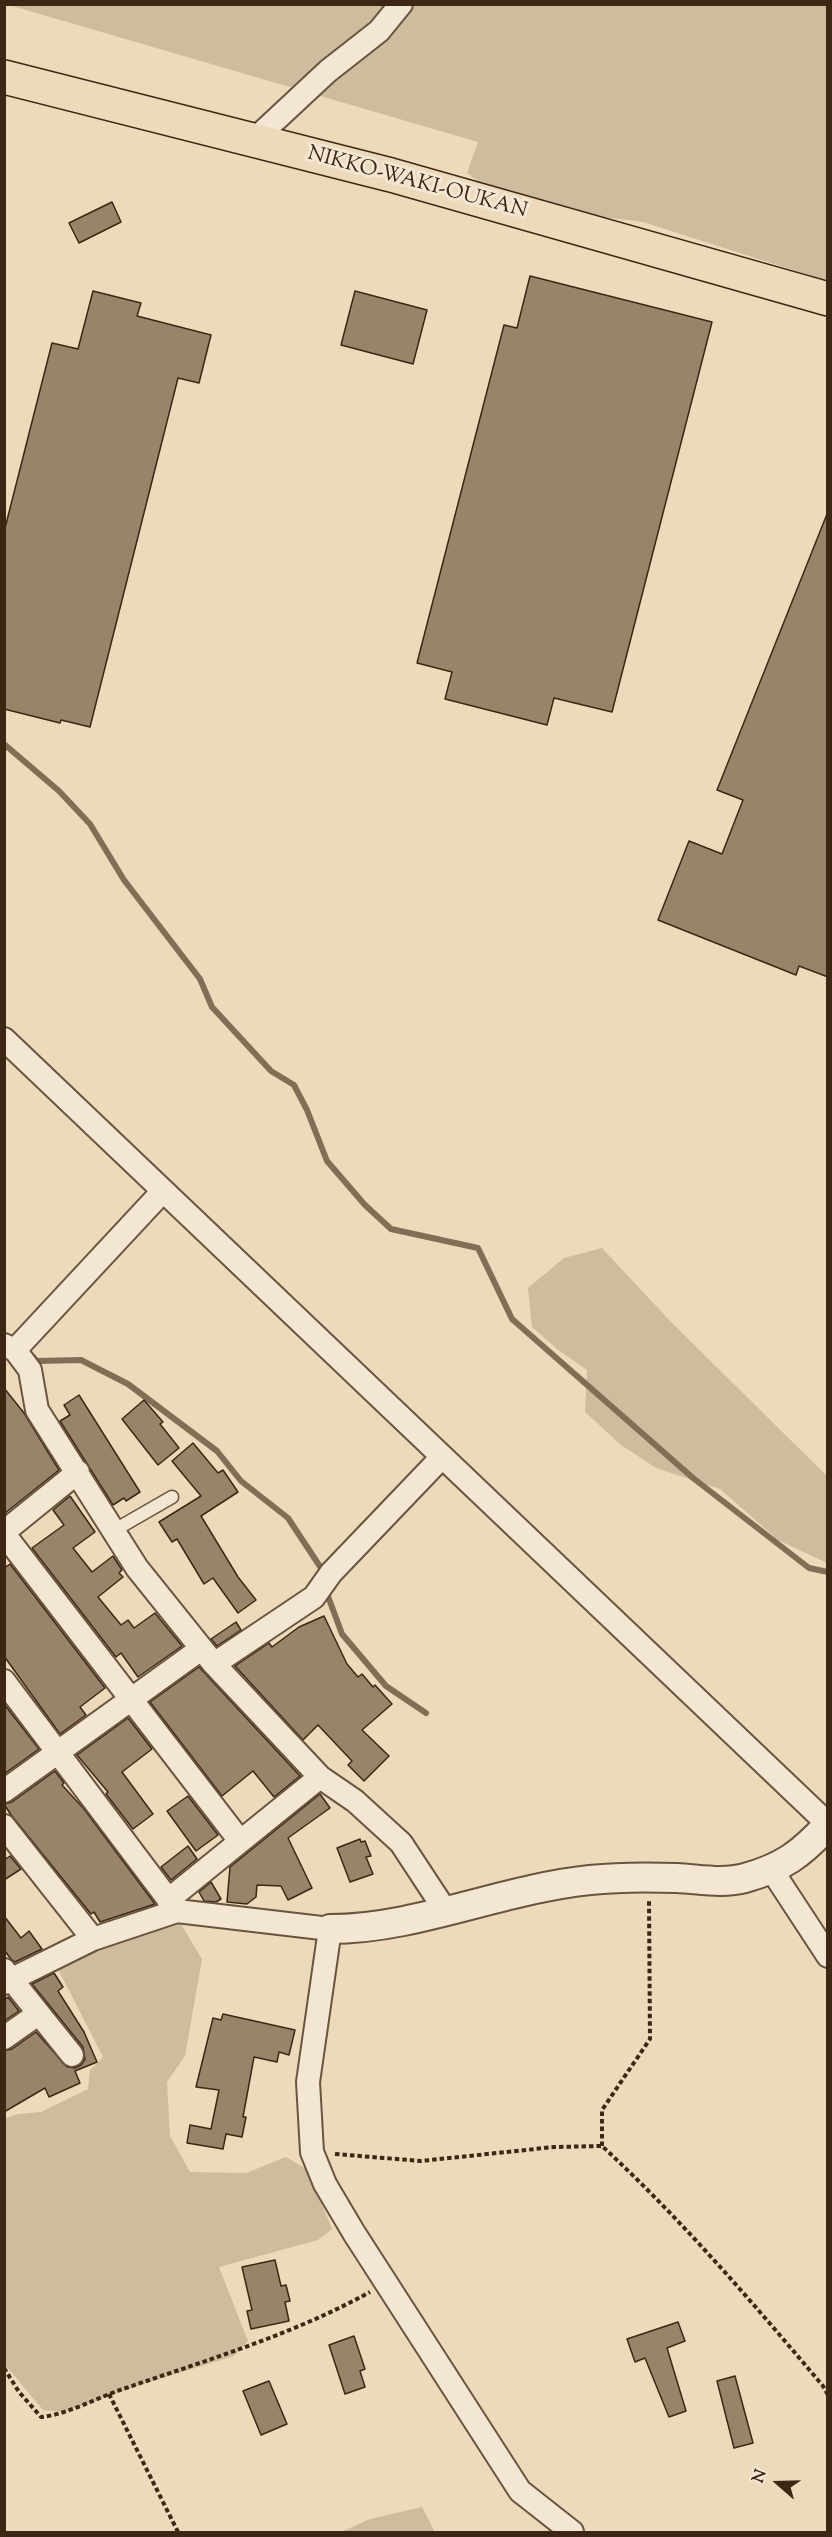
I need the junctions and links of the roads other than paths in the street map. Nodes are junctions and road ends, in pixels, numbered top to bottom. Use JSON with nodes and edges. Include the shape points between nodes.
{"nodes":[{"id":1,"x":401,"y":4,"type":"edge"},
{"id":2,"x":4,"y":77,"type":"edge"},
{"id":3,"x":254,"y":140,"type":"junction"},
{"id":4,"x":828,"y":299,"type":"edge"},
{"id":5,"x":4,"y":1038,"type":"edge"},
{"id":6,"x":163,"y":1191,"type":"junction"},
{"id":7,"x":10,"y":1347,"type":"edge"},
{"id":8,"x":442,"y":1457,"type":"junction"},
{"id":9,"x":78,"y":1472,"type":"junction"},
{"id":10,"x":172,"y":1497,"type":"dead end"},
{"id":11,"x":113,"y":1531,"type":"junction"},
{"id":12,"x":4,"y":1533,"type":"edge"},
{"id":13,"x":207,"y":1656,"type":"junction"},
{"id":14,"x":4,"y":1681,"type":"edge"},
{"id":15,"x":132,"y":1699,"type":"junction"},
{"id":16,"x":58,"y":1753,"type":"junction"},
{"id":17,"x":320,"y":1777,"type":"junction"},
{"id":18,"x":4,"y":1791,"type":"edge"},
{"id":19,"x":828,"y":1825,"type":"edge"},
{"id":20,"x":4,"y":1826,"type":"edge"},
{"id":21,"x":240,"y":1842,"type":"junction"},
{"id":22,"x":771,"y":1869,"type":"junction"},
{"id":23,"x":172,"y":1905,"type":"junction"},
{"id":24,"x":445,"y":1910,"type":"junction"},
{"id":25,"x":330,"y":1929,"type":"junction"},
{"id":26,"x":93,"y":1939,"type":"junction"},
{"id":27,"x":828,"y":1956,"type":"edge"},
{"id":28,"x":7,"y":1977,"type":"edge"},
{"id":29,"x":38,"y":2014,"type":"junction"},
{"id":30,"x":4,"y":2038,"type":"edge"},
{"id":31,"x":72,"y":2055,"type":"dead end"},
{"id":32,"x":572,"y":2532,"type":"edge"}],
"edges":[{"from":1,"to":3,"type":"street","via":[[378,31],[328,70]]},
{"from":2,"to":3,"type":"highway","name":"NIKKO-WAKI-OUKAN"},
{"from":3,"to":4,"type":"highway","name":"NIKKO-WAKI-OUKAN"},
{"from":5,"to":6,"type":"street"},
{"from":6,"to":7,"type":"street"},
{"from":6,"to":8,"type":"street"},
{"from":7,"to":9,"type":"street","via":[[30,1370],[37,1410]]},
{"from":8,"to":13,"type":"street","via":[[331,1573],[314,1597]]},
{"from":8,"to":19,"type":"street"},
{"from":9,"to":11,"type":"street"},
{"from":9,"to":12,"type":"street"},
{"from":10,"to":11,"type":"lane"},
{"from":11,"to":13,"type":"street","via":[[137,1568]]},
{"from":12,"to":15,"type":"street"},
{"from":13,"to":15,"type":"street"},
{"from":13,"to":17,"type":"street"},
{"from":14,"to":16,"type":"street"},
{"from":15,"to":16,"type":"street"},
{"from":15,"to":21,"type":"street"},
{"from":16,"to":18,"type":"street"},
{"from":16,"to":23,"type":"street"},
{"from":17,"to":21,"type":"street"},
{"from":17,"to":24,"type":"street","via":[[355,1801],[401,1843]]},
{"from":19,"to":22,"type":"street","via":[[793,1859]]},
{"from":20,"to":26,"type":"street"},
{"from":21,"to":23,"type":"street"},
{"from":22,"to":24,"type":"street","via":[[743,1879],[711,1881],[591,1880]]},
{"from":22,"to":27,"type":"street"},
{"from":23,"to":25,"type":"street"},
{"from":23,"to":26,"type":"street"},
{"from":24,"to":25,"type":"street","via":[[385,1926]]},
{"from":25,"to":32,"type":"street","via":[[308,2082],[312,2152],[325,2184],[520,2491]]},
{"from":26,"to":28,"type":"street"},
{"from":28,"to":29,"type":"street"},
{"from":29,"to":30,"type":"street"},
{"from":29,"to":31,"type":"street"}]}
